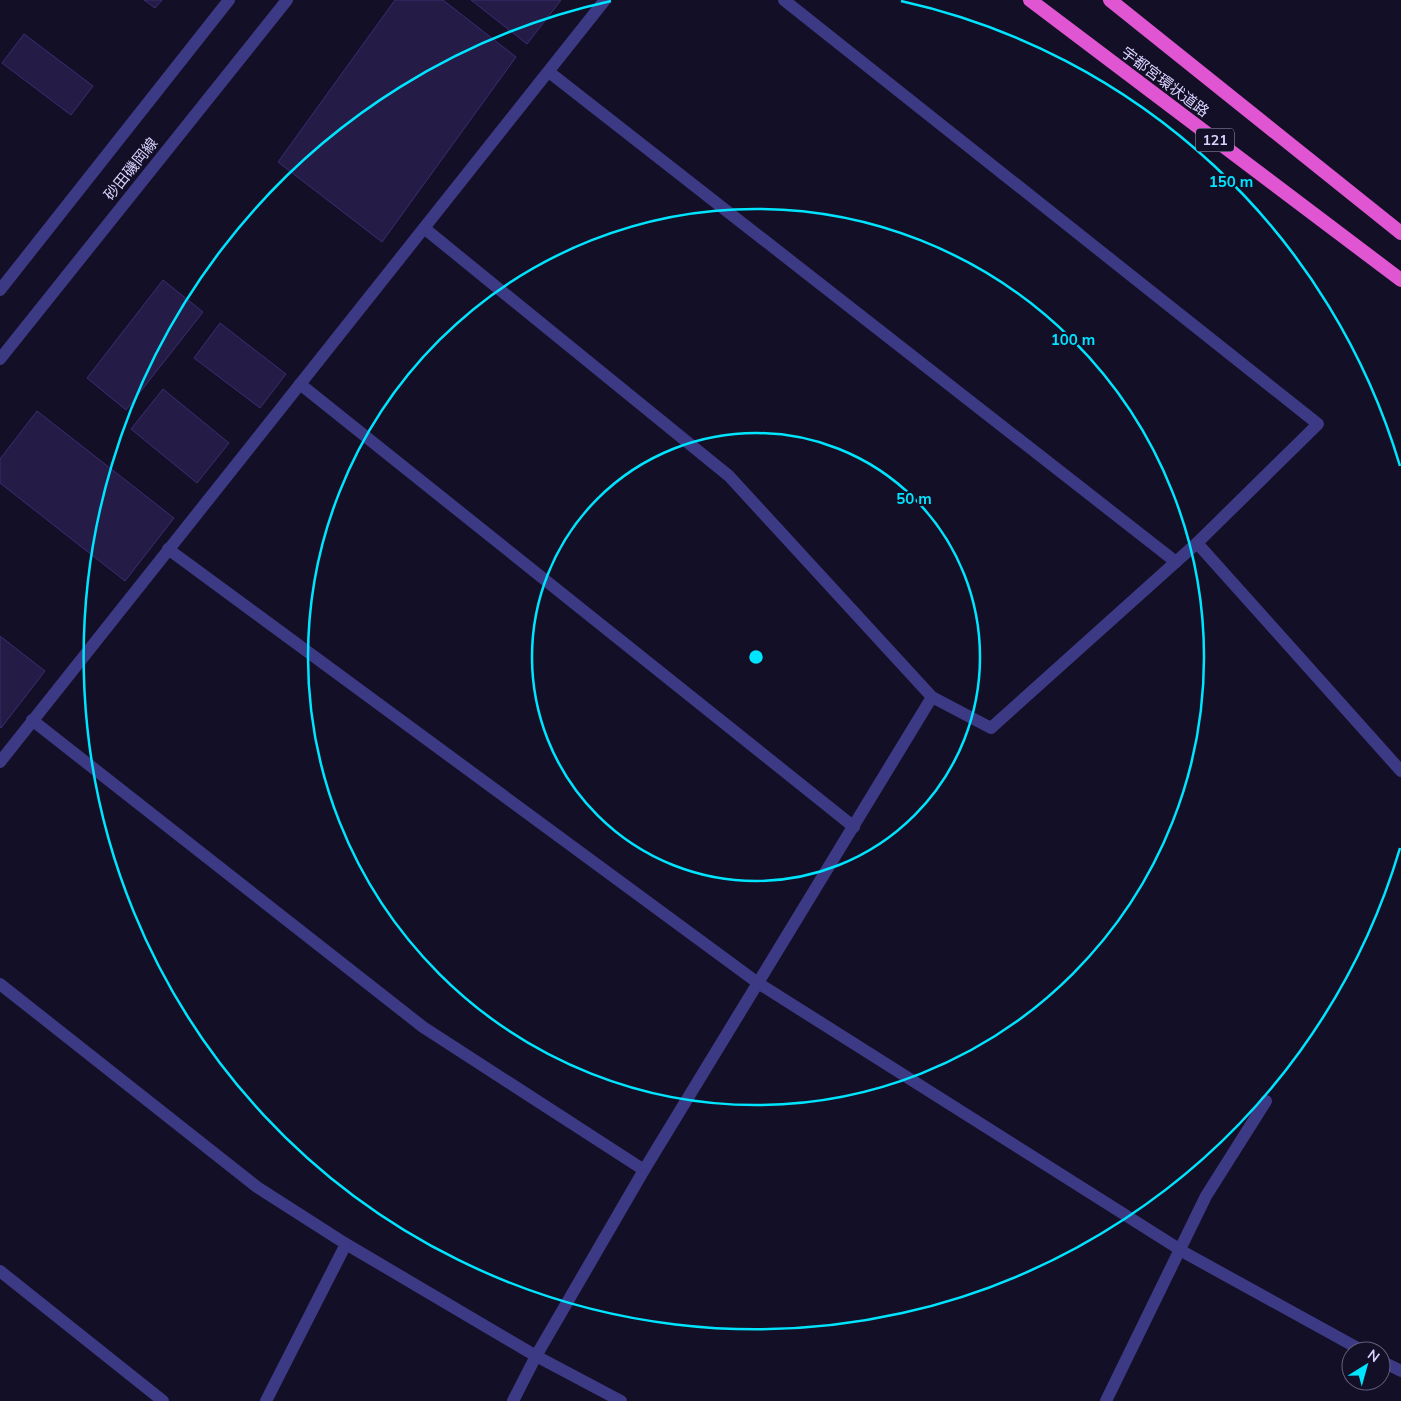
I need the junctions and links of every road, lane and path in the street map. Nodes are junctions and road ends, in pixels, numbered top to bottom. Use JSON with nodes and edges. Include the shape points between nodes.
{"nodes":[{"id":1,"x":229,"y":0,"type":"edge"},
{"id":2,"x":287,"y":0,"type":"edge"},
{"id":3,"x":606,"y":0,"type":"edge"},
{"id":4,"x":784,"y":0,"type":"edge"},
{"id":5,"x":1030,"y":0,"type":"edge"},
{"id":6,"x":1110,"y":0,"type":"edge"},
{"id":7,"x":549,"y":72,"type":"junction"},
{"id":8,"x":424,"y":228,"type":"junction"},
{"id":9,"x":1401,"y":234,"type":"edge"},
{"id":10,"x":1401,"y":280,"type":"edge"},
{"id":11,"x":0,"y":290,"type":"edge"},
{"id":12,"x":0,"y":359,"type":"edge"},
{"id":13,"x":300,"y":384,"type":"junction"},
{"id":14,"x":1197,"y":543,"type":"junction"},
{"id":15,"x":168,"y":549,"type":"junction"},
{"id":16,"x":1176,"y":562,"type":"junction"},
{"id":17,"x":932,"y":697,"type":"junction"},
{"id":18,"x":32,"y":720,"type":"junction"},
{"id":19,"x":0,"y":762,"type":"edge"},
{"id":20,"x":1401,"y":771,"type":"edge"},
{"id":21,"x":854,"y":827,"type":"junction"},
{"id":22,"x":758,"y":983,"type":"junction"},
{"id":23,"x":0,"y":984,"type":"edge"},
{"id":24,"x":1266,"y":1101,"type":"dead end"},
{"id":25,"x":644,"y":1170,"type":"junction"},
{"id":26,"x":346,"y":1244,"type":"junction"},
{"id":27,"x":1180,"y":1250,"type":"junction"},
{"id":28,"x":0,"y":1272,"type":"edge"},
{"id":29,"x":1345,"y":1341,"type":"edge"},
{"id":30,"x":536,"y":1356,"type":"junction"},
{"id":31,"x":163,"y":1401,"type":"edge"},
{"id":32,"x":266,"y":1401,"type":"edge"},
{"id":33,"x":512,"y":1401,"type":"edge"},
{"id":34,"x":621,"y":1401,"type":"edge"},
{"id":35,"x":1106,"y":1401,"type":"edge"}],
"edges":[{"from":1,"to":11,"type":"street","name":"砂田磯岡線"},
{"from":2,"to":12,"type":"street","name":"砂田磯岡線"},
{"from":3,"to":7,"type":"street"},
{"from":4,"to":14,"type":"street","via":[[1318,424]]},
{"from":5,"to":10,"type":"highway","name":"宇都宮環状道路","number":"121"},
{"from":6,"to":9,"type":"highway","name":"宇都宮環状道路"},
{"from":7,"to":8,"type":"street"},
{"from":7,"to":16,"type":"street"},
{"from":8,"to":13,"type":"street"},
{"from":8,"to":17,"type":"street","via":[[729,476]]},
{"from":13,"to":15,"type":"street"},
{"from":13,"to":21,"type":"street"},
{"from":14,"to":16,"type":"street"},
{"from":14,"to":20,"type":"street"},
{"from":15,"to":18,"type":"street"},
{"from":15,"to":22,"type":"street"},
{"from":16,"to":17,"type":"street","via":[[991,728]]},
{"from":17,"to":21,"type":"street"},
{"from":18,"to":19,"type":"street"},
{"from":18,"to":25,"type":"street","via":[[423,1027]]},
{"from":21,"to":22,"type":"street"},
{"from":22,"to":25,"type":"street"},
{"from":22,"to":27,"type":"street"},
{"from":23,"to":26,"type":"street","via":[[256,1187]]},
{"from":24,"to":27,"type":"street","via":[[1206,1196]]},
{"from":25,"to":30,"type":"street"},
{"from":26,"to":30,"type":"street"},
{"from":26,"to":32,"type":"street"},
{"from":27,"to":29,"type":"street"},
{"from":27,"to":35,"type":"street"},
{"from":28,"to":31,"type":"street"},
{"from":30,"to":33,"type":"street"},
{"from":30,"to":34,"type":"street"}]}
